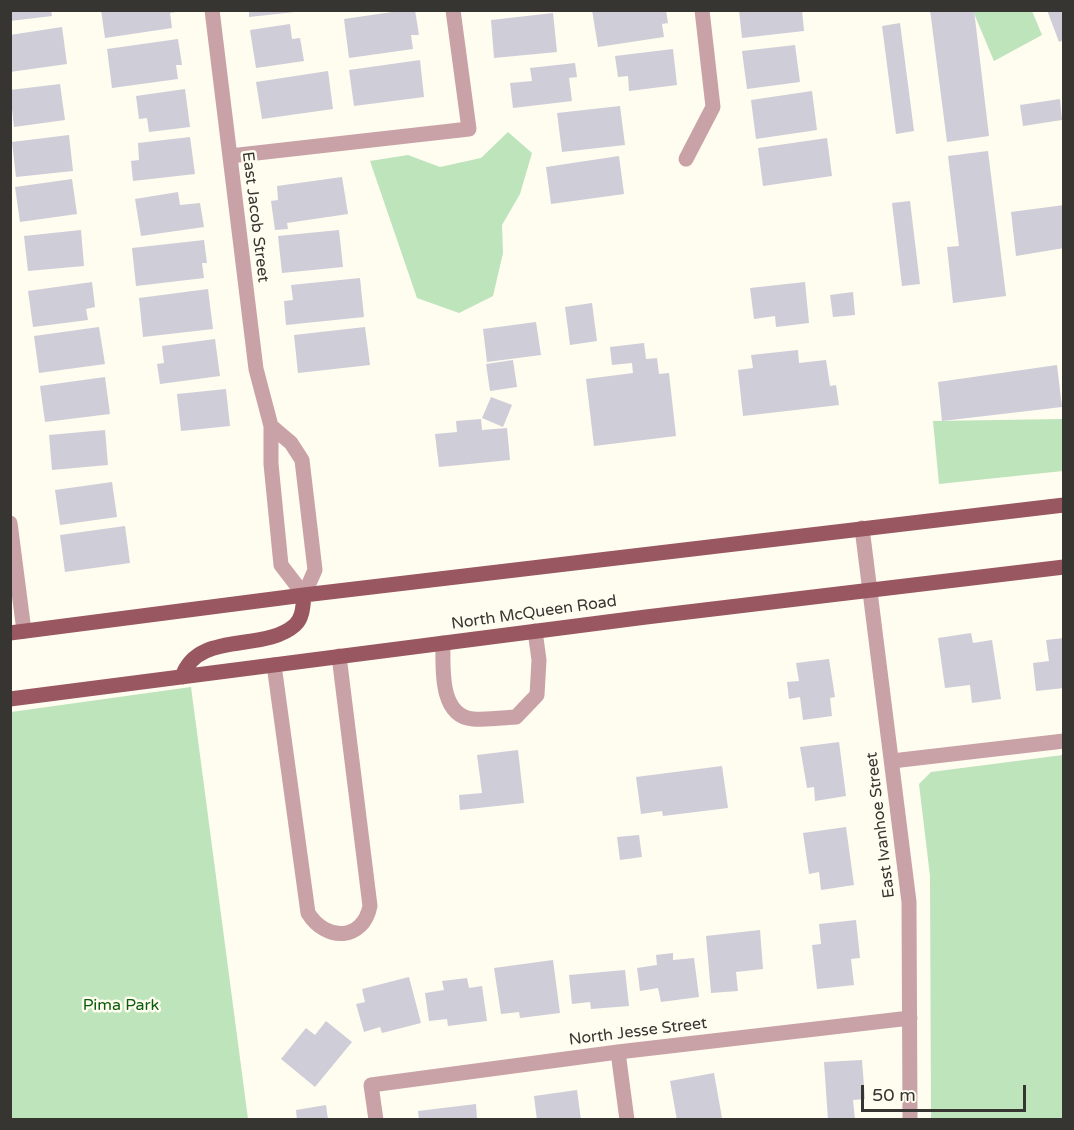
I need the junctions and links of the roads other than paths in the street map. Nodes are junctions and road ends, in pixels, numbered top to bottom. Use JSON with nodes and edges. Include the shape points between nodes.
{"nodes":[{"id":1,"x":212,"y":10,"type":"edge"},
{"id":2,"x":453,"y":10,"type":"edge"},
{"id":3,"x":702,"y":10,"type":"edge"},
{"id":4,"x":230,"y":156,"type":"junction"},
{"id":5,"x":686,"y":159,"type":"dead end"},
{"id":6,"x":271,"y":426,"type":"junction"},
{"id":7,"x":1064,"y":505,"type":"edge"},
{"id":8,"x":10,"y":523,"type":"edge"},
{"id":9,"x":862,"y":528,"type":"junction"},
{"id":10,"x":1064,"y":567,"type":"edge"},
{"id":11,"x":871,"y":590,"type":"junction"},
{"id":12,"x":304,"y":595,"type":"junction"},
{"id":13,"x":535,"y":631,"type":"junction"},
{"id":14,"x":17,"y":632,"type":"edge"},
{"id":15,"x":443,"y":643,"type":"junction"},
{"id":16,"x":339,"y":656,"type":"junction"},
{"id":17,"x":274,"y":665,"type":"junction"},
{"id":18,"x":182,"y":677,"type":"junction"},
{"id":19,"x":10,"y":699,"type":"edge"},
{"id":20,"x":1064,"y":741,"type":"edge"},
{"id":21,"x":892,"y":760,"type":"junction"},
{"id":22,"x":910,"y":1018,"type":"junction"},
{"id":23,"x":618,"y":1052,"type":"junction"},
{"id":24,"x":376,"y":1119,"type":"edge"},
{"id":25,"x":627,"y":1119,"type":"edge"},
{"id":26,"x":910,"y":1119,"type":"edge"}],
"edges":[{"from":1,"to":4,"type":"street","name":"East Jacob Street"},
{"from":2,"to":4,"type":"street","via":[[469,129]]},
{"from":3,"to":5,"type":"street","via":[[713,107]]},
{"from":4,"to":6,"type":"street","name":"East Jacob Street","via":[[256,369]]},
{"from":6,"to":12,"type":"street","name":"East Jacob Street","via":[[281,565]]},
{"from":6,"to":12,"type":"street","via":[[291,443],[302,460],[315,570]]},
{"from":7,"to":9,"type":"main road"},
{"from":8,"to":14,"type":"street"},
{"from":9,"to":11,"type":"street","name":"East Ivanhoe Street"},
{"from":9,"to":12,"type":"main road"},
{"from":10,"to":11,"type":"main road","name":"North McQueen Road"},
{"from":11,"to":13,"type":"main road","name":"North McQueen Road"},
{"from":11,"to":21,"type":"street","name":"East Ivanhoe Street"},
{"from":12,"to":14,"type":"main road"},
{"from":12,"to":18,"type":"main road","via":[[296,625],[281,633],[198,653],[186,664]]},
{"from":13,"to":15,"type":"main road","name":"North McQueen Road"},
{"from":13,"to":15,"type":"street","via":[[539,660],[537,695],[516,717],[471,719],[457,712],[444,690]]},
{"from":15,"to":16,"type":"main road","name":"North McQueen Road"},
{"from":16,"to":17,"type":"main road","name":"North McQueen Road"},
{"from":16,"to":17,"type":"street","via":[[370,906],[368,916],[356,929],[335,934],[323,931],[308,913]]},
{"from":17,"to":18,"type":"main road","name":"North McQueen Road"},
{"from":18,"to":19,"type":"main road","name":"North McQueen Road"},
{"from":20,"to":21,"type":"street"},
{"from":21,"to":22,"type":"street","name":"East Ivanhoe Street","via":[[909,902]]},
{"from":22,"to":23,"type":"street","name":"North Jesse Street"},
{"from":22,"to":26,"type":"street","name":"East Ivanhoe Street"},
{"from":23,"to":24,"type":"street","name":"North Jesse Street","via":[[371,1085]]},
{"from":23,"to":25,"type":"street"}]}
